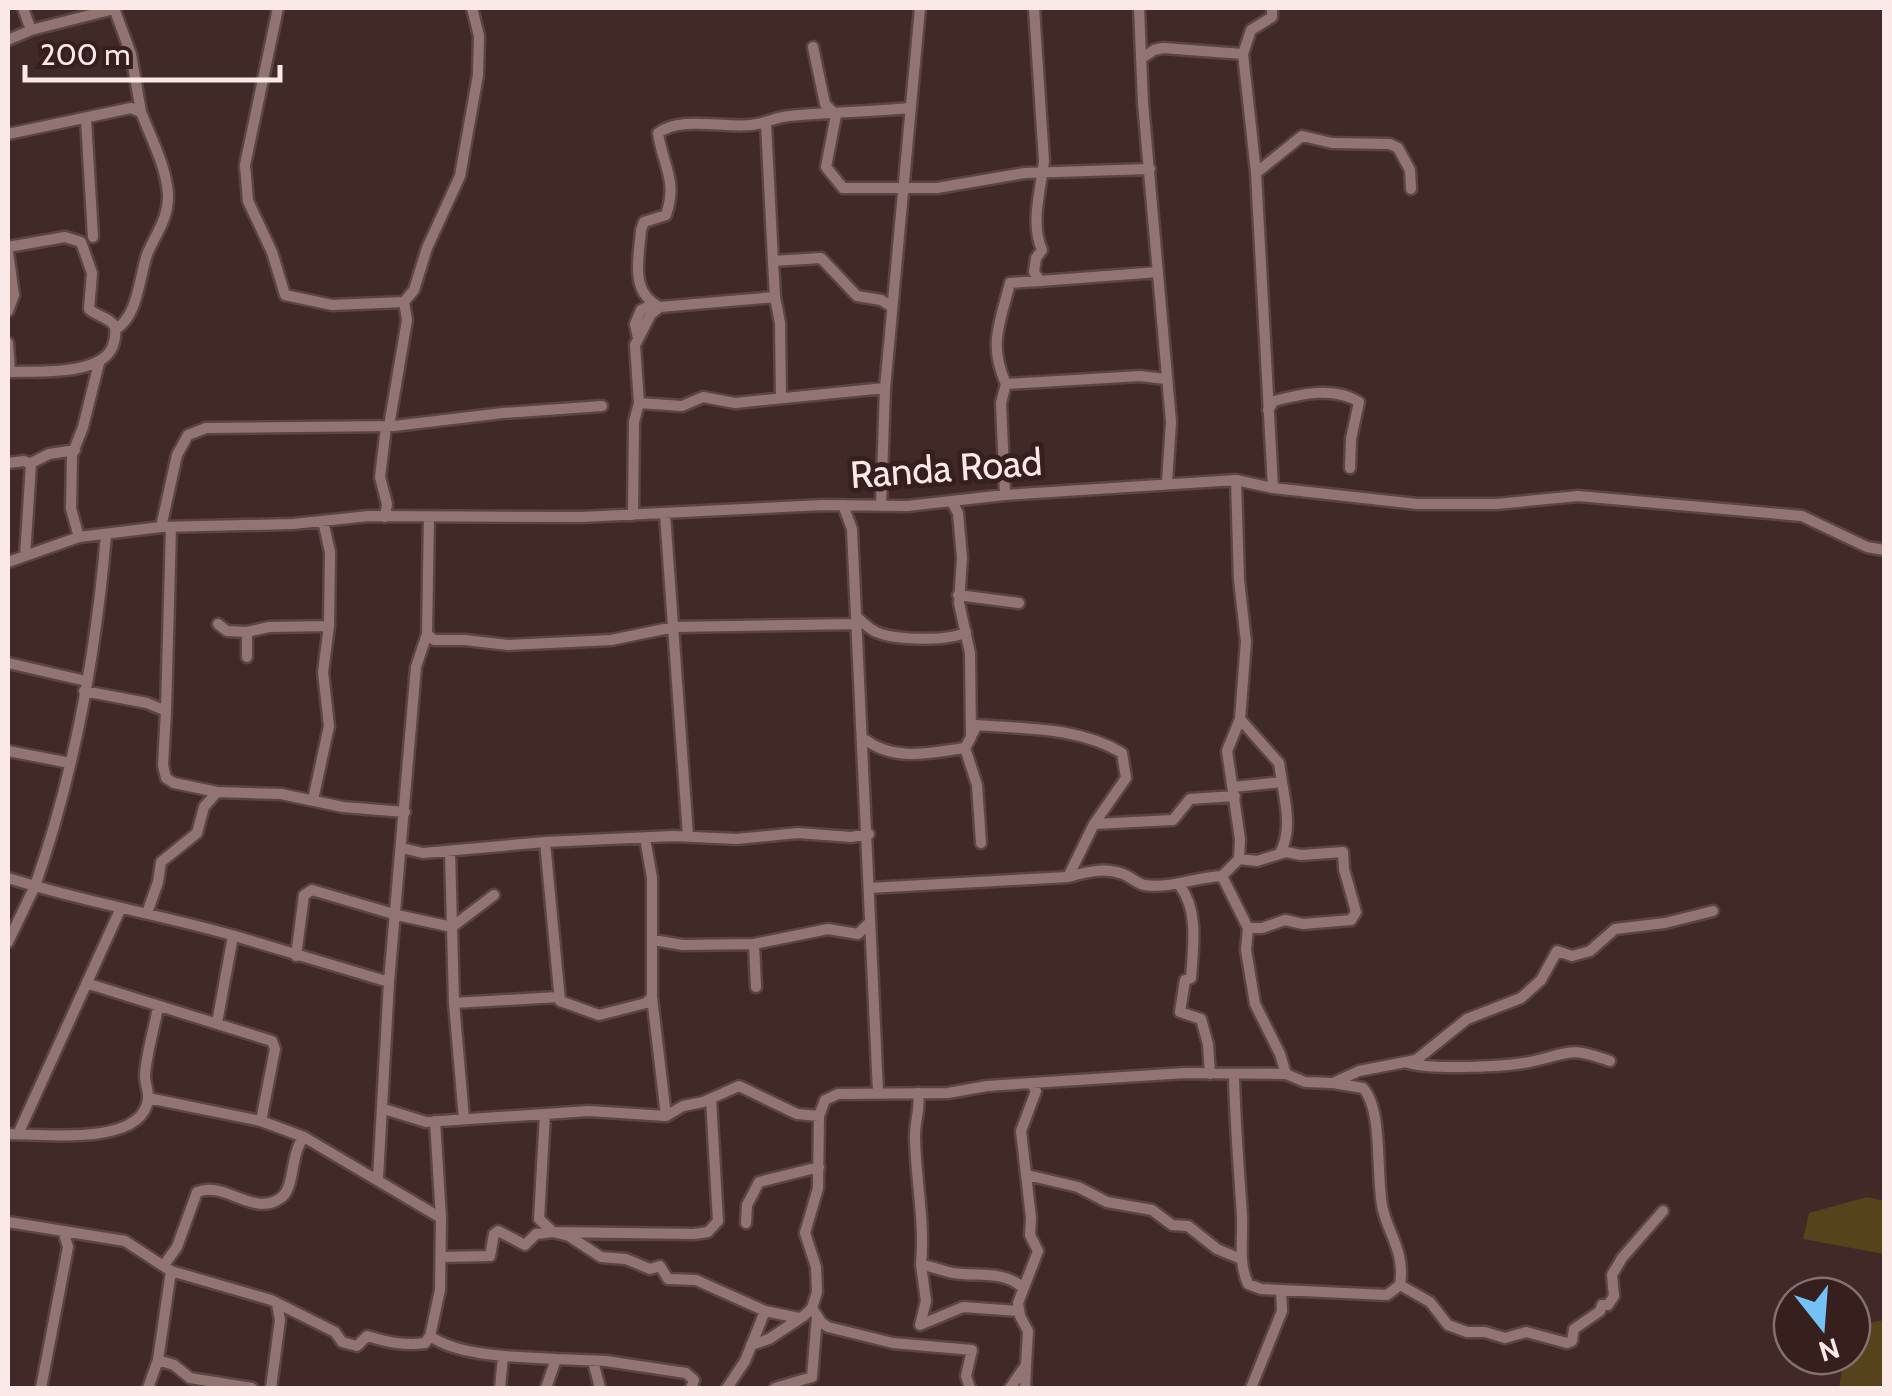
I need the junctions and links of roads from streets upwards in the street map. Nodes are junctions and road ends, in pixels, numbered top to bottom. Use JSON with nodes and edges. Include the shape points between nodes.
{"nodes":[{"id":1,"x":23,"y":8,"type":"edge"},
{"id":2,"x":114,"y":8,"type":"edge"},
{"id":3,"x":278,"y":8,"type":"edge"},
{"id":4,"x":472,"y":8,"type":"edge"},
{"id":5,"x":920,"y":8,"type":"edge"},
{"id":6,"x":1034,"y":8,"type":"edge"},
{"id":7,"x":1138,"y":8,"type":"edge"},
{"id":8,"x":1272,"y":8,"type":"edge"},
{"id":9,"x":30,"y":30,"type":"junction"},
{"id":10,"x":8,"y":40,"type":"edge"},
{"id":11,"x":813,"y":47,"type":"dead end"},
{"id":12,"x":1243,"y":54,"type":"junction"},
{"id":13,"x":1141,"y":59,"type":"junction"},
{"id":14,"x":908,"y":108,"type":"junction"},
{"id":15,"x":141,"y":112,"type":"junction"},
{"id":16,"x":836,"y":114,"type":"junction"},
{"id":17,"x":86,"y":119,"type":"junction"},
{"id":18,"x":766,"y":123,"type":"junction"},
{"id":19,"x":8,"y":134,"type":"edge"},
{"id":20,"x":1150,"y":169,"type":"junction"},
{"id":21,"x":1256,"y":173,"type":"junction"},
{"id":22,"x":1042,"y":174,"type":"junction"},
{"id":23,"x":902,"y":187,"type":"junction"},
{"id":24,"x":1412,"y":189,"type":"dead end"},
{"id":25,"x":93,"y":237,"type":"dead end"},
{"id":26,"x":8,"y":249,"type":"edge"},
{"id":27,"x":773,"y":261,"type":"junction"},
{"id":28,"x":1158,"y":272,"type":"junction"},
{"id":29,"x":1040,"y":282,"type":"junction"},
{"id":30,"x":774,"y":297,"type":"junction"},
{"id":31,"x":404,"y":302,"type":"junction"},
{"id":32,"x":657,"y":306,"type":"junction"},
{"id":33,"x":892,"y":308,"type":"junction"},
{"id":34,"x":8,"y":311,"type":"edge"},
{"id":35,"x":116,"y":329,"type":"junction"},
{"id":36,"x":8,"y":344,"type":"edge"},
{"id":37,"x":99,"y":363,"type":"junction"},
{"id":38,"x":9,"y":372,"type":"edge"},
{"id":39,"x":1165,"y":379,"type":"junction"},
{"id":40,"x":1006,"y":384,"type":"junction"},
{"id":41,"x":885,"y":388,"type":"junction"},
{"id":42,"x":781,"y":398,"type":"junction"},
{"id":43,"x":639,"y":404,"type":"junction"},
{"id":44,"x":602,"y":406,"type":"dead end"},
{"id":45,"x":1268,"y":411,"type":"junction"},
{"id":46,"x":387,"y":426,"type":"junction"},
{"id":47,"x":75,"y":450,"type":"junction"},
{"id":48,"x":8,"y":463,"type":"edge"},
{"id":49,"x":29,"y":464,"type":"junction"},
{"id":50,"x":1350,"y":468,"type":"dead end"},
{"id":51,"x":1236,"y":480,"type":"junction"},
{"id":52,"x":1167,"y":482,"type":"junction"},
{"id":53,"x":1274,"y":488,"type":"junction"},
{"id":54,"x":1005,"y":495,"type":"junction"},
{"id":55,"x":952,"y":502,"type":"junction"},
{"id":56,"x":843,"y":505,"type":"junction"},
{"id":57,"x":881,"y":506,"type":"junction"},
{"id":58,"x":665,"y":514,"type":"junction"},
{"id":59,"x":632,"y":515,"type":"junction"},
{"id":60,"x":385,"y":517,"type":"junction"},
{"id":61,"x":429,"y":517,"type":"junction"},
{"id":62,"x":324,"y":521,"type":"junction"},
{"id":63,"x":166,"y":527,"type":"junction"},
{"id":64,"x":106,"y":536,"type":"junction"},
{"id":65,"x":79,"y":537,"type":"junction"},
{"id":66,"x":1884,"y":550,"type":"edge"},
{"id":67,"x":26,"y":556,"type":"junction"},
{"id":68,"x":8,"y":562,"type":"edge"},
{"id":69,"x":958,"y":594,"type":"junction"},
{"id":70,"x":1019,"y":603,"type":"dead end"},
{"id":71,"x":856,"y":620,"type":"junction"},
{"id":72,"x":218,"y":624,"type":"dead end"},
{"id":73,"x":329,"y":626,"type":"junction"},
{"id":74,"x":674,"y":627,"type":"junction"},
{"id":75,"x":246,"y":632,"type":"junction"},
{"id":76,"x":966,"y":632,"type":"junction"},
{"id":77,"x":427,"y":634,"type":"junction"},
{"id":78,"x":247,"y":657,"type":"dead end"},
{"id":79,"x":8,"y":664,"type":"edge"},
{"id":80,"x":86,"y":686,"type":"junction"},
{"id":81,"x":166,"y":711,"type":"junction"},
{"id":82,"x":1240,"y":719,"type":"junction"},
{"id":83,"x":970,"y":737,"type":"junction"},
{"id":84,"x":864,"y":739,"type":"junction"},
{"id":85,"x":965,"y":748,"type":"junction"},
{"id":86,"x":8,"y":751,"type":"edge"},
{"id":87,"x":70,"y":763,"type":"junction"},
{"id":88,"x":1282,"y":782,"type":"junction"},
{"id":89,"x":217,"y":792,"type":"junction"},
{"id":90,"x":1234,"y":792,"type":"junction"},
{"id":91,"x":314,"y":800,"type":"junction"},
{"id":92,"x":405,"y":812,"type":"junction"},
{"id":93,"x":1094,"y":824,"type":"junction"},
{"id":94,"x":868,"y":834,"type":"junction"},
{"id":95,"x":688,"y":836,"type":"junction"},
{"id":96,"x":645,"y":838,"type":"junction"},
{"id":97,"x":544,"y":842,"type":"junction"},
{"id":98,"x":981,"y":843,"type":"dead end"},
{"id":99,"x":402,"y":848,"type":"junction"},
{"id":100,"x":450,"y":851,"type":"junction"},
{"id":101,"x":1280,"y":853,"type":"junction"},
{"id":102,"x":1239,"y":859,"type":"junction"},
{"id":103,"x":1222,"y":876,"type":"junction"},
{"id":104,"x":1068,"y":877,"type":"junction"},
{"id":105,"x":8,"y":878,"type":"edge"},
{"id":106,"x":34,"y":886,"type":"junction"},
{"id":107,"x":1180,"y":886,"type":"junction"},
{"id":108,"x":869,"y":888,"type":"junction"},
{"id":109,"x":494,"y":895,"type":"dead end"},
{"id":110,"x":120,"y":910,"type":"junction"},
{"id":111,"x":1713,"y":910,"type":"dead end"},
{"id":112,"x":147,"y":913,"type":"junction"},
{"id":113,"x":397,"y":915,"type":"junction"},
{"id":114,"x":870,"y":923,"type":"junction"},
{"id":115,"x":452,"y":926,"type":"junction"},
{"id":116,"x":1248,"y":928,"type":"junction"},
{"id":117,"x":233,"y":936,"type":"junction"},
{"id":118,"x":653,"y":940,"type":"junction"},
{"id":119,"x":8,"y":942,"type":"edge"},
{"id":120,"x":754,"y":944,"type":"junction"},
{"id":121,"x":296,"y":956,"type":"junction"},
{"id":122,"x":389,"y":982,"type":"junction"},
{"id":123,"x":88,"y":984,"type":"junction"},
{"id":124,"x":756,"y":987,"type":"dead end"},
{"id":125,"x":558,"y":997,"type":"junction"},
{"id":126,"x":652,"y":997,"type":"junction"},
{"id":127,"x":454,"y":1004,"type":"junction"},
{"id":128,"x":158,"y":1007,"type":"junction"},
{"id":129,"x":217,"y":1024,"type":"junction"},
{"id":130,"x":1610,"y":1062,"type":"dead end"},
{"id":131,"x":1407,"y":1063,"type":"junction"},
{"id":132,"x":1210,"y":1074,"type":"junction"},
{"id":133,"x":1286,"y":1074,"type":"junction"},
{"id":134,"x":1234,"y":1076,"type":"junction"},
{"id":135,"x":1333,"y":1082,"type":"junction"},
{"id":136,"x":1032,"y":1084,"type":"junction"},
{"id":137,"x":878,"y":1092,"type":"junction"},
{"id":138,"x":918,"y":1093,"type":"junction"},
{"id":139,"x":148,"y":1098,"type":"junction"},
{"id":140,"x":711,"y":1099,"type":"junction"},
{"id":141,"x":384,"y":1109,"type":"junction"},
{"id":142,"x":545,"y":1114,"type":"junction"},
{"id":143,"x":666,"y":1116,"type":"junction"},
{"id":144,"x":819,"y":1116,"type":"junction"},
{"id":145,"x":464,"y":1119,"type":"junction"},
{"id":146,"x":261,"y":1121,"type":"junction"},
{"id":147,"x":435,"y":1121,"type":"junction"},
{"id":148,"x":13,"y":1134,"type":"edge"},
{"id":149,"x":304,"y":1137,"type":"junction"},
{"id":150,"x":819,"y":1167,"type":"junction"},
{"id":151,"x":1027,"y":1175,"type":"junction"},
{"id":152,"x":378,"y":1178,"type":"junction"},
{"id":153,"x":1663,"y":1211,"type":"dead end"},
{"id":154,"x":441,"y":1218,"type":"junction"},
{"id":155,"x":8,"y":1222,"type":"edge"},
{"id":156,"x":746,"y":1223,"type":"dead end"},
{"id":157,"x":63,"y":1232,"type":"junction"},
{"id":158,"x":553,"y":1232,"type":"junction"},
{"id":159,"x":441,"y":1257,"type":"junction"},
{"id":160,"x":1242,"y":1259,"type":"junction"},
{"id":161,"x":921,"y":1265,"type":"junction"},
{"id":162,"x":168,"y":1268,"type":"junction"},
{"id":163,"x":1400,"y":1285,"type":"junction"},
{"id":164,"x":1022,"y":1288,"type":"junction"},
{"id":165,"x":1280,"y":1290,"type":"junction"},
{"id":166,"x":277,"y":1304,"type":"junction"},
{"id":167,"x":1018,"y":1310,"type":"junction"},
{"id":168,"x":766,"y":1311,"type":"junction"},
{"id":169,"x":814,"y":1312,"type":"junction"},
{"id":170,"x":799,"y":1318,"type":"junction"},
{"id":171,"x":430,"y":1336,"type":"junction"},
{"id":172,"x":751,"y":1346,"type":"junction"},
{"id":173,"x":503,"y":1356,"type":"junction"},
{"id":174,"x":556,"y":1359,"type":"junction"},
{"id":175,"x":158,"y":1360,"type":"junction"},
{"id":176,"x":592,"y":1361,"type":"junction"},
{"id":177,"x":1026,"y":1365,"type":"junction"},
{"id":178,"x":41,"y":1388,"type":"edge"},
{"id":179,"x":148,"y":1388,"type":"edge"},
{"id":180,"x":252,"y":1388,"type":"edge"},
{"id":181,"x":271,"y":1388,"type":"edge"},
{"id":182,"x":500,"y":1388,"type":"edge"},
{"id":183,"x":546,"y":1388,"type":"edge"},
{"id":184,"x":600,"y":1388,"type":"edge"},
{"id":185,"x":692,"y":1388,"type":"edge"},
{"id":186,"x":727,"y":1388,"type":"edge"},
{"id":187,"x":776,"y":1388,"type":"edge"},
{"id":188,"x":970,"y":1388,"type":"edge"},
{"id":189,"x":1010,"y":1388,"type":"edge"},
{"id":190,"x":1025,"y":1388,"type":"edge"},
{"id":191,"x":1251,"y":1388,"type":"edge"}],
"edges":[{"from":1,"to":9,"type":"street"},
{"from":2,"to":9,"type":"street"},
{"from":2,"to":15,"type":"street"},
{"from":3,"to":31,"type":"street","via":[[245,165],[248,201],[285,295],[332,305]]},
{"from":4,"to":31,"type":"street","via":[[478,75],[460,176]]},
{"from":5,"to":14,"type":"street"},
{"from":6,"to":22,"type":"street"},
{"from":7,"to":13,"type":"street"},
{"from":8,"to":12,"type":"street","via":[[1272,17],[1250,30]]},
{"from":9,"to":10,"type":"street"},
{"from":11,"to":16,"type":"street","via":[[824,104]]},
{"from":12,"to":13,"type":"street","via":[[1163,48]]},
{"from":12,"to":21,"type":"street"},
{"from":13,"to":20,"type":"street"},
{"from":14,"to":16,"type":"street"},
{"from":14,"to":23,"type":"street"},
{"from":15,"to":17,"type":"street","via":[[131,108]]},
{"from":15,"to":35,"type":"street","via":[[163,168],[168,209],[125,324]]},
{"from":16,"to":18,"type":"street"},
{"from":16,"to":23,"type":"street","via":[[826,166],[843,188]]},
{"from":17,"to":19,"type":"street"},
{"from":17,"to":25,"type":"street"},
{"from":18,"to":27,"type":"street"},
{"from":18,"to":32,"type":"street","via":[[723,128],[689,122],[658,134],[672,197],[666,215],[644,222],[636,274]]},
{"from":20,"to":22,"type":"street"},
{"from":20,"to":28,"type":"street"},
{"from":21,"to":24,"type":"street","via":[[1293,140],[1310,136],[1390,144],[1410,170]]},
{"from":21,"to":45,"type":"street"},
{"from":22,"to":23,"type":"street"},
{"from":22,"to":29,"type":"street","via":[[1036,216],[1042,250],[1034,272]]},
{"from":23,"to":33,"type":"street"},
{"from":26,"to":34,"type":"street","via":[[14,295]]},
{"from":26,"to":35,"type":"street","via":[[65,237],[81,242],[92,272],[89,309]]},
{"from":27,"to":30,"type":"street"},
{"from":27,"to":33,"type":"street","via":[[821,258],[857,296]]},
{"from":28,"to":29,"type":"street"},
{"from":28,"to":39,"type":"street"},
{"from":29,"to":40,"type":"street","via":[[1010,283],[996,348]]},
{"from":30,"to":32,"type":"street"},
{"from":30,"to":42,"type":"street"},
{"from":31,"to":46,"type":"street","via":[[407,320]]},
{"from":32,"to":43,"type":"street","via":[[634,352]]},
{"from":33,"to":41,"type":"street"},
{"from":35,"to":37,"type":"street","via":[[114,347]]},
{"from":36,"to":38,"type":"street"},
{"from":37,"to":38,"type":"street"},
{"from":37,"to":47,"type":"street"},
{"from":39,"to":40,"type":"street"},
{"from":39,"to":52,"type":"street","via":[[1172,434]]},
{"from":40,"to":54,"type":"street"},
{"from":41,"to":42,"type":"street"},
{"from":41,"to":57,"type":"street"},
{"from":42,"to":43,"type":"street"},
{"from":43,"to":59,"type":"street"},
{"from":44,"to":46,"type":"street"},
{"from":45,"to":50,"type":"street","via":[[1274,401],[1309,392],[1347,394],[1360,402]]},
{"from":45,"to":53,"type":"street"},
{"from":46,"to":60,"type":"street","via":[[380,478]]},
{"from":46,"to":63,"type":"street","via":[[206,428],[188,435],[178,455]]},
{"from":47,"to":49,"type":"street"},
{"from":47,"to":65,"type":"street","via":[[71,509]]},
{"from":48,"to":49,"type":"street"},
{"from":49,"to":67,"type":"street"},
{"from":51,"to":52,"type":"street","name":"Randa Road"},
{"from":51,"to":53,"type":"street","name":"Randa Road"},
{"from":51,"to":82,"type":"street","via":[[1246,628]]},
{"from":52,"to":54,"type":"street","name":"Randa Road"},
{"from":53,"to":66,"type":"street","name":"Randa Road","via":[[1417,504],[1578,496],[1802,516]]},
{"from":54,"to":55,"type":"street","name":"Randa Road"},
{"from":55,"to":57,"type":"street","name":"Randa Road"},
{"from":55,"to":69,"type":"street","via":[[962,558]]},
{"from":56,"to":57,"type":"street","name":"Randa Road"},
{"from":56,"to":58,"type":"street","name":"Randa Road"},
{"from":56,"to":71,"type":"street","via":[[852,529]]},
{"from":58,"to":59,"type":"street","name":"Randa Road"},
{"from":58,"to":74,"type":"street"},
{"from":59,"to":61,"type":"street","name":"Randa Road"},
{"from":60,"to":61,"type":"street","name":"Randa Road"},
{"from":60,"to":62,"type":"street","name":"Randa Road"},
{"from":61,"to":77,"type":"street"},
{"from":62,"to":63,"type":"street","name":"Randa Road"},
{"from":62,"to":73,"type":"street"},
{"from":63,"to":64,"type":"street","name":"Randa Road"},
{"from":63,"to":81,"type":"street"},
{"from":64,"to":65,"type":"street","name":"Randa Road"},
{"from":64,"to":80,"type":"street"},
{"from":65,"to":67,"type":"street","name":"Randa Road"},
{"from":67,"to":68,"type":"street","name":"Randa Road"},
{"from":69,"to":70,"type":"street"},
{"from":69,"to":76,"type":"street"},
{"from":71,"to":74,"type":"street"},
{"from":71,"to":76,"type":"street","via":[[886,635],[948,639]]},
{"from":71,"to":84,"type":"street"},
{"from":72,"to":75,"type":"street"},
{"from":73,"to":75,"type":"street"},
{"from":73,"to":91,"type":"street","via":[[323,672],[330,726]]},
{"from":74,"to":77,"type":"street","via":[[611,640],[508,646]]},
{"from":74,"to":95,"type":"street"},
{"from":75,"to":78,"type":"street"},
{"from":76,"to":83,"type":"street"},
{"from":77,"to":92,"type":"street","via":[[416,668]]},
{"from":79,"to":80,"type":"street"},
{"from":80,"to":81,"type":"street"},
{"from":80,"to":87,"type":"street"},
{"from":81,"to":89,"type":"street","via":[[166,778]]},
{"from":82,"to":88,"type":"street","via":[[1279,763]]},
{"from":82,"to":90,"type":"street","via":[[1228,751]]},
{"from":83,"to":85,"type":"street"},
{"from":83,"to":93,"type":"street","via":[[977,725],[1069,733],[1122,753],[1126,778]]},
{"from":84,"to":85,"type":"street","via":[[881,752]]},
{"from":84,"to":94,"type":"street"},
{"from":85,"to":98,"type":"street","via":[[977,785]]},
{"from":86,"to":87,"type":"street"},
{"from":87,"to":106,"type":"street"},
{"from":88,"to":90,"type":"street"},
{"from":88,"to":101,"type":"street","via":[[1287,816]]},
{"from":89,"to":91,"type":"street"},
{"from":89,"to":112,"type":"street","via":[[197,834],[161,862]]},
{"from":90,"to":93,"type":"street","via":[[1190,799],[1174,820]]},
{"from":90,"to":102,"type":"street"},
{"from":91,"to":92,"type":"street"},
{"from":92,"to":99,"type":"street"},
{"from":93,"to":104,"type":"street"},
{"from":94,"to":95,"type":"street"},
{"from":94,"to":108,"type":"street"},
{"from":95,"to":96,"type":"street"},
{"from":96,"to":97,"type":"street"},
{"from":96,"to":118,"type":"street"},
{"from":97,"to":100,"type":"street"},
{"from":97,"to":125,"type":"street"},
{"from":99,"to":100,"type":"street"},
{"from":99,"to":113,"type":"street"},
{"from":100,"to":115,"type":"street"},
{"from":101,"to":102,"type":"street"},
{"from":101,"to":116,"type":"street","via":[[1343,852],[1356,912],[1350,920],[1285,920]]},
{"from":102,"to":103,"type":"street"},
{"from":103,"to":107,"type":"street"},
{"from":103,"to":116,"type":"street"},
{"from":104,"to":107,"type":"street","via":[[1098,870],[1140,884]]},
{"from":104,"to":108,"type":"street"},
{"from":105,"to":106,"type":"street"},
{"from":106,"to":110,"type":"street"},
{"from":106,"to":119,"type":"street"},
{"from":107,"to":132,"type":"street","via":[[1192,906],[1191,978],[1185,980],[1180,1012],[1201,1019]]},
{"from":108,"to":114,"type":"street"},
{"from":109,"to":115,"type":"street"},
{"from":110,"to":112,"type":"street"},
{"from":110,"to":123,"type":"street"},
{"from":111,"to":131,"type":"street","via":[[1615,928],[1590,951],[1572,956],[1557,951],[1531,991],[1467,1019]]},
{"from":112,"to":117,"type":"street"},
{"from":113,"to":115,"type":"street"},
{"from":113,"to":121,"type":"street","via":[[306,892]]},
{"from":113,"to":122,"type":"street"},
{"from":114,"to":120,"type":"street","via":[[858,934],[828,929]]},
{"from":114,"to":137,"type":"street"},
{"from":115,"to":127,"type":"street"},
{"from":116,"to":133,"type":"street","via":[[1255,1004]]},
{"from":117,"to":121,"type":"street"},
{"from":117,"to":129,"type":"street"},
{"from":118,"to":120,"type":"street"},
{"from":118,"to":126,"type":"street"},
{"from":120,"to":124,"type":"street"},
{"from":121,"to":122,"type":"street"},
{"from":122,"to":141,"type":"street"},
{"from":123,"to":128,"type":"street"},
{"from":123,"to":148,"type":"street"},
{"from":125,"to":126,"type":"street","via":[[599,1015]]},
{"from":125,"to":127,"type":"street"},
{"from":126,"to":143,"type":"street"},
{"from":127,"to":145,"type":"street"},
{"from":128,"to":129,"type":"street"},
{"from":128,"to":139,"type":"street","via":[[146,1070]]},
{"from":129,"to":146,"type":"street","via":[[276,1044]]},
{"from":130,"to":131,"type":"street","via":[[1562,1051],[1533,1062]]},
{"from":131,"to":135,"type":"street","via":[[1359,1070]]},
{"from":132,"to":134,"type":"street"},
{"from":132,"to":136,"type":"street"},
{"from":133,"to":134,"type":"street"},
{"from":133,"to":135,"type":"street"},
{"from":134,"to":160,"type":"street"},
{"from":135,"to":163,"type":"street","via":[[1363,1088],[1374,1104],[1382,1201],[1394,1233]]},
{"from":136,"to":138,"type":"street"},
{"from":136,"to":151,"type":"street","via":[[1036,1092],[1021,1132]]},
{"from":137,"to":138,"type":"street"},
{"from":137,"to":144,"type":"street","via":[[829,1098]]},
{"from":138,"to":161,"type":"street"},
{"from":139,"to":146,"type":"street"},
{"from":139,"to":148,"type":"street","via":[[135,1122],[112,1132]]},
{"from":140,"to":143,"type":"street"},
{"from":140,"to":144,"type":"street","via":[[739,1086],[797,1114]]},
{"from":140,"to":158,"type":"street","via":[[718,1221],[708,1232]]},
{"from":141,"to":147,"type":"street"},
{"from":141,"to":152,"type":"street"},
{"from":142,"to":143,"type":"street"},
{"from":142,"to":145,"type":"street"},
{"from":142,"to":158,"type":"street","via":[[538,1218]]},
{"from":144,"to":150,"type":"street"},
{"from":145,"to":147,"type":"street"},
{"from":146,"to":149,"type":"street"},
{"from":147,"to":154,"type":"street"},
{"from":149,"to":152,"type":"street"},
{"from":149,"to":162,"type":"street","via":[[293,1154],[288,1189],[277,1200],[255,1204],[217,1190],[197,1192]]},
{"from":150,"to":156,"type":"street","via":[[759,1182]]},
{"from":150,"to":169,"type":"street","via":[[805,1233],[816,1267]]},
{"from":151,"to":160,"type":"street","via":[[1152,1210]]},
{"from":151,"to":164,"type":"street","via":[[1030,1235],[1038,1246]]},
{"from":152,"to":154,"type":"street"},
{"from":153,"to":163,"type":"street","via":[[1612,1275],[1608,1305],[1567,1343],[1526,1332],[1505,1338],[1467,1332]]},
{"from":154,"to":159,"type":"street"},
{"from":155,"to":157,"type":"street"},
{"from":157,"to":162,"type":"street","via":[[125,1241]]},
{"from":157,"to":178,"type":"street","via":[[68,1247]]},
{"from":158,"to":159,"type":"street","via":[[536,1234],[525,1245],[498,1231],[490,1256]]},
{"from":158,"to":168,"type":"street","via":[[596,1254],[660,1266],[668,1279],[696,1280]]},
{"from":159,"to":171,"type":"street"},
{"from":160,"to":165,"type":"street","via":[[1248,1284]]},
{"from":161,"to":164,"type":"street","via":[[1006,1276]]},
{"from":161,"to":167,"type":"street","via":[[926,1301],[920,1325],[963,1307]]},
{"from":162,"to":166,"type":"street"},
{"from":162,"to":175,"type":"street"},
{"from":163,"to":165,"type":"street","via":[[1387,1295]]},
{"from":164,"to":167,"type":"street"},
{"from":165,"to":191,"type":"street","via":[[1282,1311]]},
{"from":166,"to":171,"type":"street","via":[[357,1346],[367,1336],[412,1345]]},
{"from":166,"to":181,"type":"street"},
{"from":167,"to":177,"type":"street","via":[[1028,1331]]},
{"from":168,"to":170,"type":"street"},
{"from":168,"to":172,"type":"street"},
{"from":169,"to":170,"type":"street"},
{"from":169,"to":187,"type":"street","via":[[812,1377]]},
{"from":169,"to":188,"type":"street","via":[[828,1326],[893,1343],[972,1350]]},
{"from":170,"to":172,"type":"street"},
{"from":171,"to":173,"type":"street"},
{"from":172,"to":186,"type":"street"},
{"from":173,"to":174,"type":"street"},
{"from":173,"to":182,"type":"street"},
{"from":174,"to":176,"type":"street"},
{"from":174,"to":183,"type":"street"},
{"from":175,"to":179,"type":"street"},
{"from":175,"to":180,"type":"street","via":[[190,1378]]},
{"from":176,"to":184,"type":"street"},
{"from":176,"to":185,"type":"street","via":[[686,1373]]},
{"from":177,"to":189,"type":"street"},
{"from":177,"to":190,"type":"street"}]}
